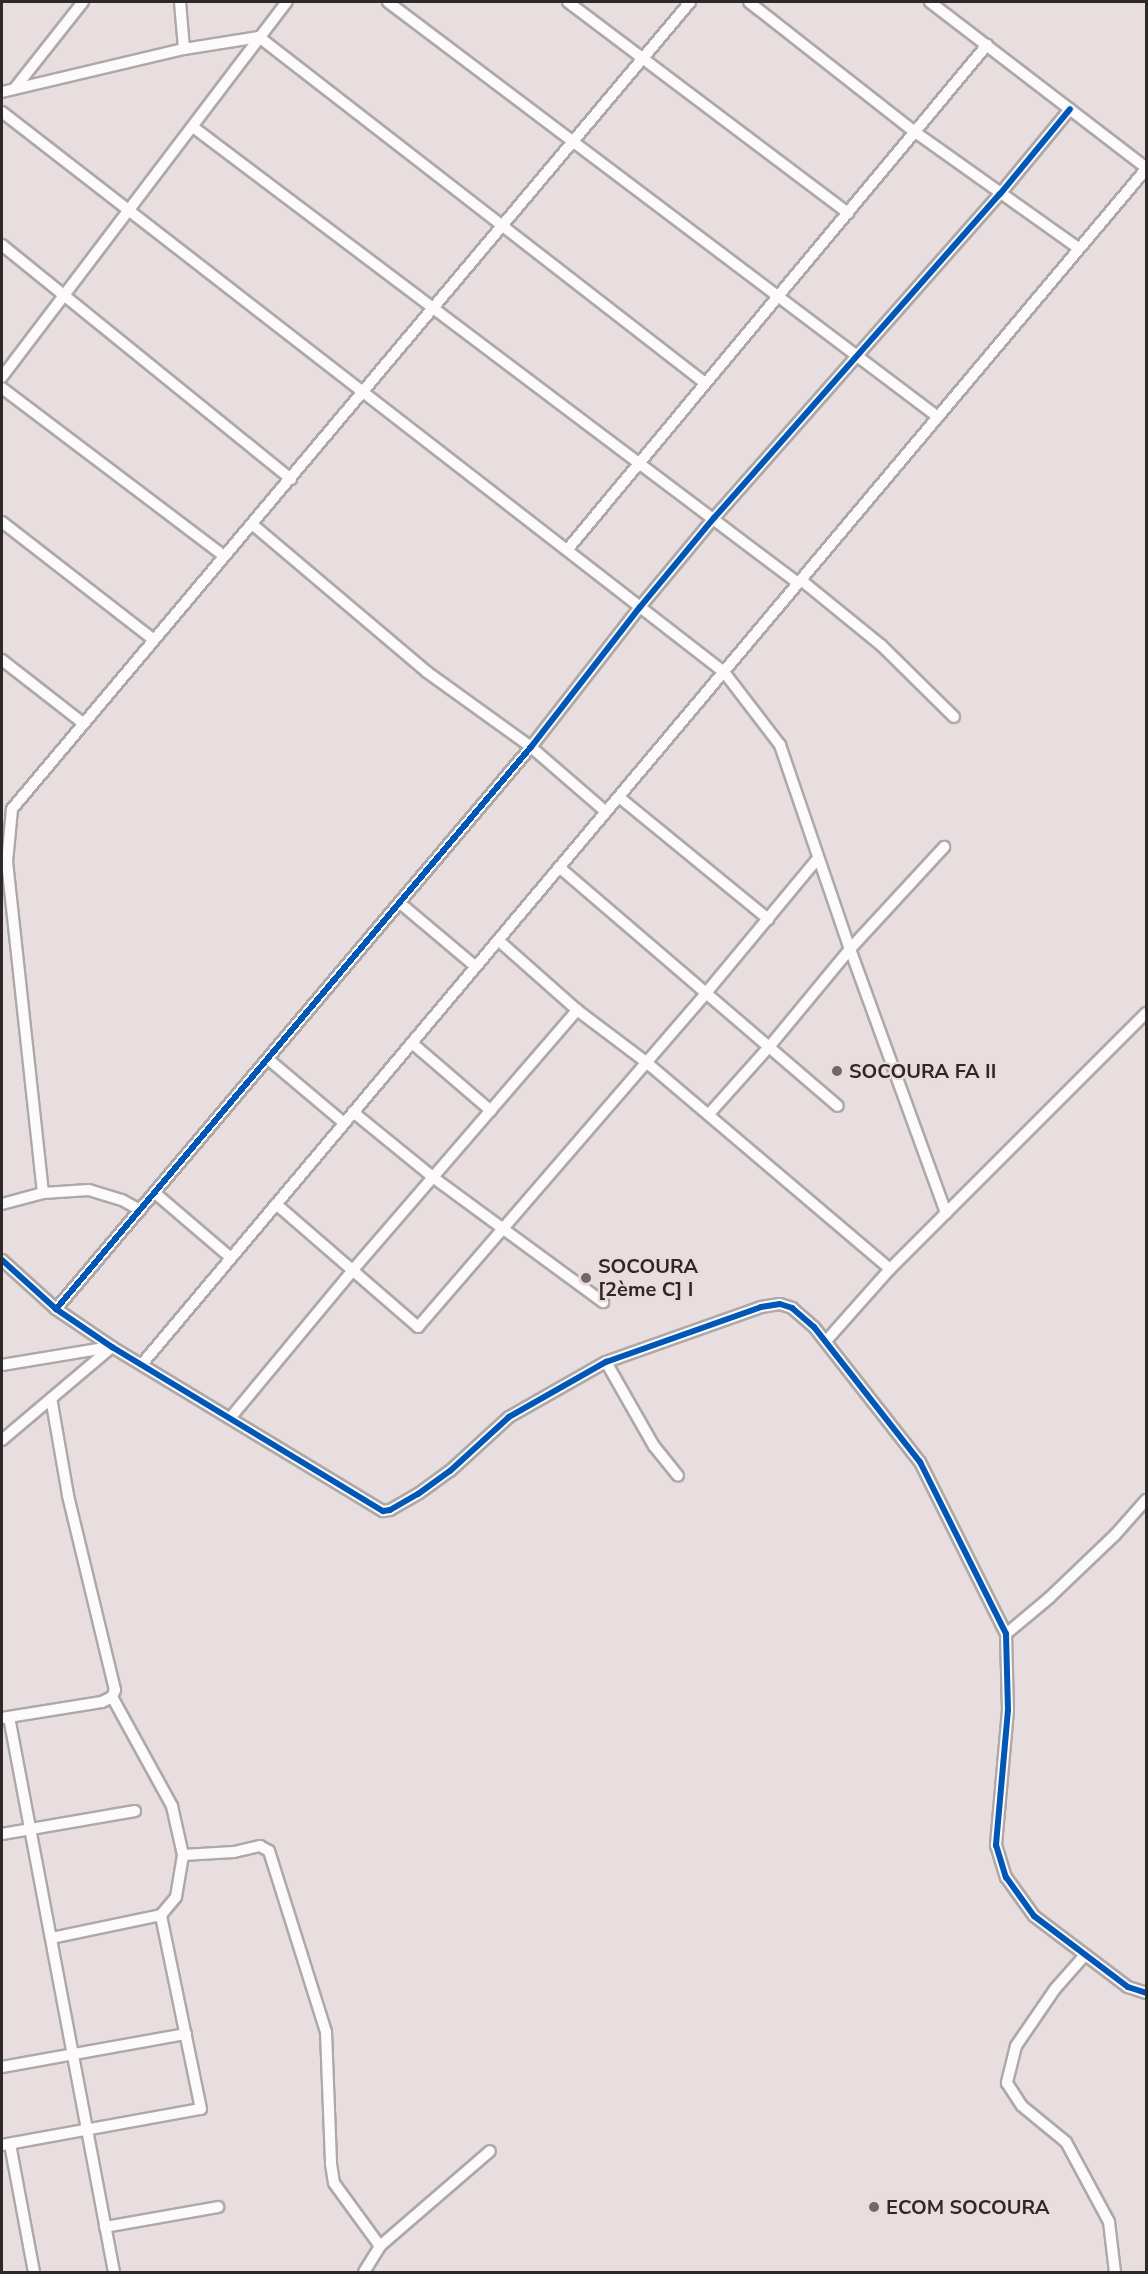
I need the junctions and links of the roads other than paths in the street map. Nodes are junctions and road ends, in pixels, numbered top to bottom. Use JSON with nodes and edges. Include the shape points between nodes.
{"nodes":[{"id":1,"x":82,"y":2,"type":"edge"},
{"id":2,"x":180,"y":2,"type":"edge"},
{"id":3,"x":286,"y":2,"type":"edge"},
{"id":4,"x":388,"y":2,"type":"edge"},
{"id":5,"x":568,"y":2,"type":"edge"},
{"id":6,"x":690,"y":2,"type":"edge"},
{"id":7,"x":749,"y":2,"type":"edge"},
{"id":8,"x":930,"y":2,"type":"edge"},
{"id":9,"x":259,"y":37,"type":"junction"},
{"id":10,"x":987,"y":45,"type":"junction"},
{"id":11,"x":184,"y":49,"type":"junction"},
{"id":12,"x":643,"y":58,"type":"junction"},
{"id":13,"x":15,"y":88,"type":"junction"},
{"id":14,"x":2,"y":93,"type":"edge"},
{"id":15,"x":1070,"y":109,"type":"junction"},
{"id":16,"x":2,"y":112,"type":"edge"},
{"id":17,"x":193,"y":127,"type":"junction"},
{"id":18,"x":915,"y":132,"type":"junction"},
{"id":19,"x":573,"y":141,"type":"junction"},
{"id":20,"x":1146,"y":169,"type":"edge"},
{"id":21,"x":1000,"y":194,"type":"junction"},
{"id":22,"x":129,"y":211,"type":"junction"},
{"id":23,"x":848,"y":213,"type":"junction"},
{"id":24,"x":503,"y":226,"type":"junction"},
{"id":25,"x":2,"y":245,"type":"edge"},
{"id":26,"x":1078,"y":248,"type":"junction"},
{"id":27,"x":65,"y":295,"type":"junction"},
{"id":28,"x":778,"y":297,"type":"junction"},
{"id":29,"x":433,"y":308,"type":"junction"},
{"id":30,"x":856,"y":356,"type":"junction"},
{"id":31,"x":2,"y":377,"type":"edge"},
{"id":32,"x":705,"y":383,"type":"junction"},
{"id":33,"x":2,"y":388,"type":"edge"},
{"id":34,"x":362,"y":392,"type":"junction"},
{"id":35,"x":938,"y":417,"type":"junction"},
{"id":36,"x":639,"y":463,"type":"junction"},
{"id":37,"x":291,"y":479,"type":"junction"},
{"id":38,"x":714,"y":518,"type":"junction"},
{"id":39,"x":2,"y":522,"type":"edge"},
{"id":40,"x":252,"y":524,"type":"junction"},
{"id":41,"x":567,"y":550,"type":"junction"},
{"id":42,"x":224,"y":556,"type":"junction"},
{"id":43,"x":800,"y":582,"type":"junction"},
{"id":44,"x":640,"y":607,"type":"junction"},
{"id":45,"x":154,"y":640,"type":"junction"},
{"id":46,"x":2,"y":660,"type":"edge"},
{"id":47,"x":724,"y":672,"type":"junction"},
{"id":48,"x":954,"y":717,"type":"dead end"},
{"id":49,"x":83,"y":723,"type":"junction"},
{"id":50,"x":531,"y":747,"type":"junction"},
{"id":51,"x":619,"y":797,"type":"junction"},
{"id":52,"x":2,"y":801,"type":"edge"},
{"id":53,"x":12,"y":809,"type":"junction"},
{"id":54,"x":606,"y":812,"type":"junction"},
{"id":55,"x":944,"y":847,"type":"dead end"},
{"id":56,"x":819,"y":858,"type":"junction"},
{"id":57,"x":4,"y":866,"type":"edge"},
{"id":58,"x":559,"y":867,"type":"junction"},
{"id":59,"x":400,"y":903,"type":"junction"},
{"id":60,"x":768,"y":919,"type":"junction"},
{"id":61,"x":498,"y":940,"type":"junction"},
{"id":62,"x":850,"y":949,"type":"junction"},
{"id":63,"x":476,"y":967,"type":"junction"},
{"id":64,"x":706,"y":993,"type":"junction"},
{"id":65,"x":577,"y":1010,"type":"junction"},
{"id":66,"x":1146,"y":1013,"type":"edge"},
{"id":67,"x":412,"y":1043,"type":"junction"},
{"id":68,"x":769,"y":1047,"type":"junction"},
{"id":69,"x":268,"y":1059,"type":"junction"},
{"id":70,"x":646,"y":1062,"type":"junction"},
{"id":71,"x":838,"y":1106,"type":"dead end"},
{"id":72,"x":491,"y":1111,"type":"junction"},
{"id":73,"x":353,"y":1112,"type":"junction"},
{"id":74,"x":709,"y":1114,"type":"junction"},
{"id":75,"x":344,"y":1123,"type":"junction"},
{"id":76,"x":434,"y":1178,"type":"junction"},
{"id":77,"x":43,"y":1192,"type":"junction"},
{"id":78,"x":154,"y":1193,"type":"junction"},
{"id":79,"x":2,"y":1204,"type":"edge"},
{"id":80,"x":276,"y":1204,"type":"junction"},
{"id":81,"x":140,"y":1210,"type":"junction"},
{"id":82,"x":946,"y":1213,"type":"junction"},
{"id":83,"x":501,"y":1230,"type":"junction"},
{"id":84,"x":231,"y":1258,"type":"junction"},
{"id":85,"x":2,"y":1260,"type":"edge"},
{"id":86,"x":890,"y":1269,"type":"junction"},
{"id":87,"x":352,"y":1271,"type":"junction"},
{"id":88,"x":603,"y":1302,"type":"dead end"},
{"id":89,"x":56,"y":1310,"type":"junction"},
{"id":90,"x":826,"y":1341,"type":"junction"},
{"id":91,"x":112,"y":1347,"type":"junction"},
{"id":92,"x":606,"y":1362,"type":"junction"},
{"id":93,"x":142,"y":1364,"type":"junction"},
{"id":94,"x":2,"y":1365,"type":"edge"},
{"id":95,"x":51,"y":1398,"type":"junction"},
{"id":96,"x":231,"y":1418,"type":"junction"},
{"id":97,"x":2,"y":1440,"type":"edge"},
{"id":98,"x":678,"y":1476,"type":"dead end"},
{"id":99,"x":1146,"y":1500,"type":"edge"},
{"id":100,"x":1006,"y":1634,"type":"junction"},
{"id":101,"x":112,"y":1697,"type":"junction"},
{"id":102,"x":5,"y":1718,"type":"edge"},
{"id":103,"x":135,"y":1811,"type":"dead end"},
{"id":104,"x":30,"y":1829,"type":"junction"},
{"id":105,"x":2,"y":1834,"type":"edge"},
{"id":106,"x":183,"y":1855,"type":"junction"},
{"id":107,"x":161,"y":1915,"type":"junction"},
{"id":108,"x":51,"y":1938,"type":"junction"},
{"id":109,"x":1085,"y":1955,"type":"junction"},
{"id":110,"x":1146,"y":1993,"type":"edge"},
{"id":111,"x":186,"y":2034,"type":"junction"},
{"id":112,"x":73,"y":2054,"type":"junction"},
{"id":113,"x":2,"y":2067,"type":"edge"},
{"id":114,"x":87,"y":2130,"type":"junction"},
{"id":115,"x":6,"y":2145,"type":"edge"},
{"id":116,"x":490,"y":2151,"type":"dead end"},
{"id":117,"x":218,"y":2207,"type":"dead end"},
{"id":118,"x":105,"y":2227,"type":"junction"},
{"id":119,"x":380,"y":2246,"type":"junction"},
{"id":120,"x":34,"y":2272,"type":"edge"},
{"id":121,"x":114,"y":2272,"type":"edge"},
{"id":122,"x":364,"y":2272,"type":"edge"},
{"id":123,"x":1114,"y":2272,"type":"edge"}],
"edges":[{"from":1,"to":13,"type":"street"},
{"from":2,"to":11,"type":"street"},
{"from":3,"to":9,"type":"street"},
{"from":4,"to":19,"type":"street"},
{"from":5,"to":12,"type":"street"},
{"from":6,"to":12,"type":"street"},
{"from":7,"to":18,"type":"street"},
{"from":8,"to":10,"type":"street"},
{"from":9,"to":11,"type":"street"},
{"from":9,"to":17,"type":"street"},
{"from":9,"to":24,"type":"street"},
{"from":10,"to":15,"type":"street"},
{"from":10,"to":18,"type":"street"},
{"from":11,"to":13,"type":"street"},
{"from":12,"to":19,"type":"street"},
{"from":12,"to":23,"type":"street"},
{"from":13,"to":14,"type":"street"},
{"from":15,"to":20,"type":"street"},
{"from":15,"to":21,"type":"street"},
{"from":16,"to":22,"type":"street"},
{"from":17,"to":22,"type":"street"},
{"from":17,"to":29,"type":"street"},
{"from":18,"to":21,"type":"street"},
{"from":18,"to":23,"type":"street"},
{"from":19,"to":24,"type":"street"},
{"from":19,"to":28,"type":"street"},
{"from":20,"to":26,"type":"street"},
{"from":21,"to":26,"type":"street"},
{"from":21,"to":30,"type":"street"},
{"from":22,"to":27,"type":"street"},
{"from":22,"to":34,"type":"street"},
{"from":23,"to":28,"type":"street"},
{"from":24,"to":29,"type":"street"},
{"from":24,"to":32,"type":"street"},
{"from":25,"to":27,"type":"street"},
{"from":26,"to":35,"type":"street"},
{"from":27,"to":31,"type":"street"},
{"from":27,"to":37,"type":"street"},
{"from":28,"to":30,"type":"street"},
{"from":28,"to":32,"type":"street"},
{"from":29,"to":34,"type":"street"},
{"from":29,"to":36,"type":"street"},
{"from":30,"to":35,"type":"street"},
{"from":30,"to":38,"type":"street"},
{"from":32,"to":36,"type":"street"},
{"from":33,"to":42,"type":"street"},
{"from":34,"to":37,"type":"street"},
{"from":34,"to":41,"type":"street"},
{"from":35,"to":43,"type":"street"},
{"from":36,"to":38,"type":"street"},
{"from":36,"to":41,"type":"street"},
{"from":37,"to":40,"type":"street"},
{"from":38,"to":43,"type":"street"},
{"from":38,"to":44,"type":"street"},
{"from":39,"to":45,"type":"street"},
{"from":40,"to":42,"type":"street"},
{"from":40,"to":50,"type":"street","via":[[426,672]]},
{"from":41,"to":44,"type":"street"},
{"from":42,"to":45,"type":"street"},
{"from":43,"to":47,"type":"street"},
{"from":43,"to":48,"type":"street","via":[[882,646]]},
{"from":44,"to":47,"type":"street"},
{"from":44,"to":50,"type":"street"},
{"from":45,"to":49,"type":"street"},
{"from":46,"to":49,"type":"street"},
{"from":47,"to":51,"type":"street"},
{"from":47,"to":56,"type":"street","via":[[780,745]]},
{"from":49,"to":53,"type":"street"},
{"from":50,"to":54,"type":"street"},
{"from":50,"to":59,"type":"street"},
{"from":51,"to":54,"type":"street"},
{"from":51,"to":60,"type":"street"},
{"from":52,"to":53,"type":"street"},
{"from":53,"to":57,"type":"street"},
{"from":54,"to":58,"type":"street"},
{"from":55,"to":62,"type":"street"},
{"from":56,"to":60,"type":"street"},
{"from":56,"to":62,"type":"street"},
{"from":57,"to":77,"type":"street"},
{"from":58,"to":61,"type":"street"},
{"from":58,"to":64,"type":"street"},
{"from":59,"to":63,"type":"street"},
{"from":59,"to":69,"type":"street"},
{"from":60,"to":64,"type":"street"},
{"from":61,"to":63,"type":"street"},
{"from":61,"to":65,"type":"street"},
{"from":62,"to":68,"type":"street"},
{"from":62,"to":82,"type":"street"},
{"from":63,"to":67,"type":"street"},
{"from":64,"to":68,"type":"street"},
{"from":64,"to":70,"type":"street"},
{"from":65,"to":70,"type":"street"},
{"from":65,"to":72,"type":"street"},
{"from":66,"to":82,"type":"street"},
{"from":67,"to":72,"type":"street"},
{"from":67,"to":73,"type":"street"},
{"from":68,"to":71,"type":"street"},
{"from":68,"to":74,"type":"street"},
{"from":69,"to":75,"type":"street"},
{"from":69,"to":78,"type":"street"},
{"from":70,"to":74,"type":"street"},
{"from":70,"to":83,"type":"street"},
{"from":72,"to":76,"type":"street"},
{"from":73,"to":75,"type":"street"},
{"from":73,"to":76,"type":"street"},
{"from":74,"to":86,"type":"street"},
{"from":75,"to":80,"type":"street"},
{"from":76,"to":83,"type":"street"},
{"from":76,"to":87,"type":"street"},
{"from":77,"to":79,"type":"street"},
{"from":77,"to":81,"type":"street","via":[[89,1190]]},
{"from":78,"to":81,"type":"street"},
{"from":78,"to":84,"type":"street"},
{"from":80,"to":84,"type":"street"},
{"from":80,"to":87,"type":"street"},
{"from":81,"to":89,"type":"street"},
{"from":82,"to":86,"type":"street"},
{"from":83,"to":87,"type":"street","via":[[418,1328]]},
{"from":83,"to":88,"type":"street"},
{"from":84,"to":93,"type":"street"},
{"from":85,"to":89,"type":"street"},
{"from":86,"to":90,"type":"street"},
{"from":87,"to":96,"type":"street"},
{"from":89,"to":91,"type":"street"},
{"from":90,"to":92,"type":"street","via":[[806,1318],[780,1304],[761,1307]]},
{"from":90,"to":100,"type":"street","via":[[927,1473]]},
{"from":91,"to":93,"type":"street"},
{"from":91,"to":94,"type":"street"},
{"from":91,"to":95,"type":"street"},
{"from":92,"to":96,"type":"street","via":[[508,1417],[450,1471],[390,1510],[377,1509]]},
{"from":92,"to":98,"type":"street","via":[[654,1446]]},
{"from":93,"to":96,"type":"street"},
{"from":95,"to":97,"type":"street"},
{"from":95,"to":101,"type":"street","via":[[68,1495],[115,1690]]},
{"from":99,"to":100,"type":"street","via":[[1057,1590]]},
{"from":100,"to":109,"type":"street","via":[[1008,1710],[996,1845],[1006,1877],[1034,1916]]},
{"from":101,"to":102,"type":"street"},
{"from":101,"to":106,"type":"street","via":[[172,1806]]},
{"from":102,"to":104,"type":"street"},
{"from":103,"to":104,"type":"street"},
{"from":104,"to":105,"type":"street"},
{"from":104,"to":108,"type":"street"},
{"from":106,"to":107,"type":"street","via":[[176,1897]]},
{"from":106,"to":119,"type":"street","via":[[260,1846],[269,1851],[326,2032],[334,2183]]},
{"from":107,"to":108,"type":"street"},
{"from":107,"to":111,"type":"street"},
{"from":108,"to":112,"type":"street"},
{"from":109,"to":110,"type":"street","via":[[1128,1987]]},
{"from":109,"to":123,"type":"street","via":[[1055,1989],[1016,2046],[1007,2083],[1022,2106],[1066,2142],[1109,2222]]},
{"from":111,"to":112,"type":"street"},
{"from":111,"to":114,"type":"street","via":[[201,2109]]},
{"from":112,"to":113,"type":"street"},
{"from":112,"to":114,"type":"street"},
{"from":114,"to":115,"type":"street"},
{"from":114,"to":118,"type":"street"},
{"from":115,"to":120,"type":"street"},
{"from":116,"to":119,"type":"street"},
{"from":117,"to":118,"type":"street"},
{"from":118,"to":121,"type":"street"},
{"from":119,"to":122,"type":"street"}]}
